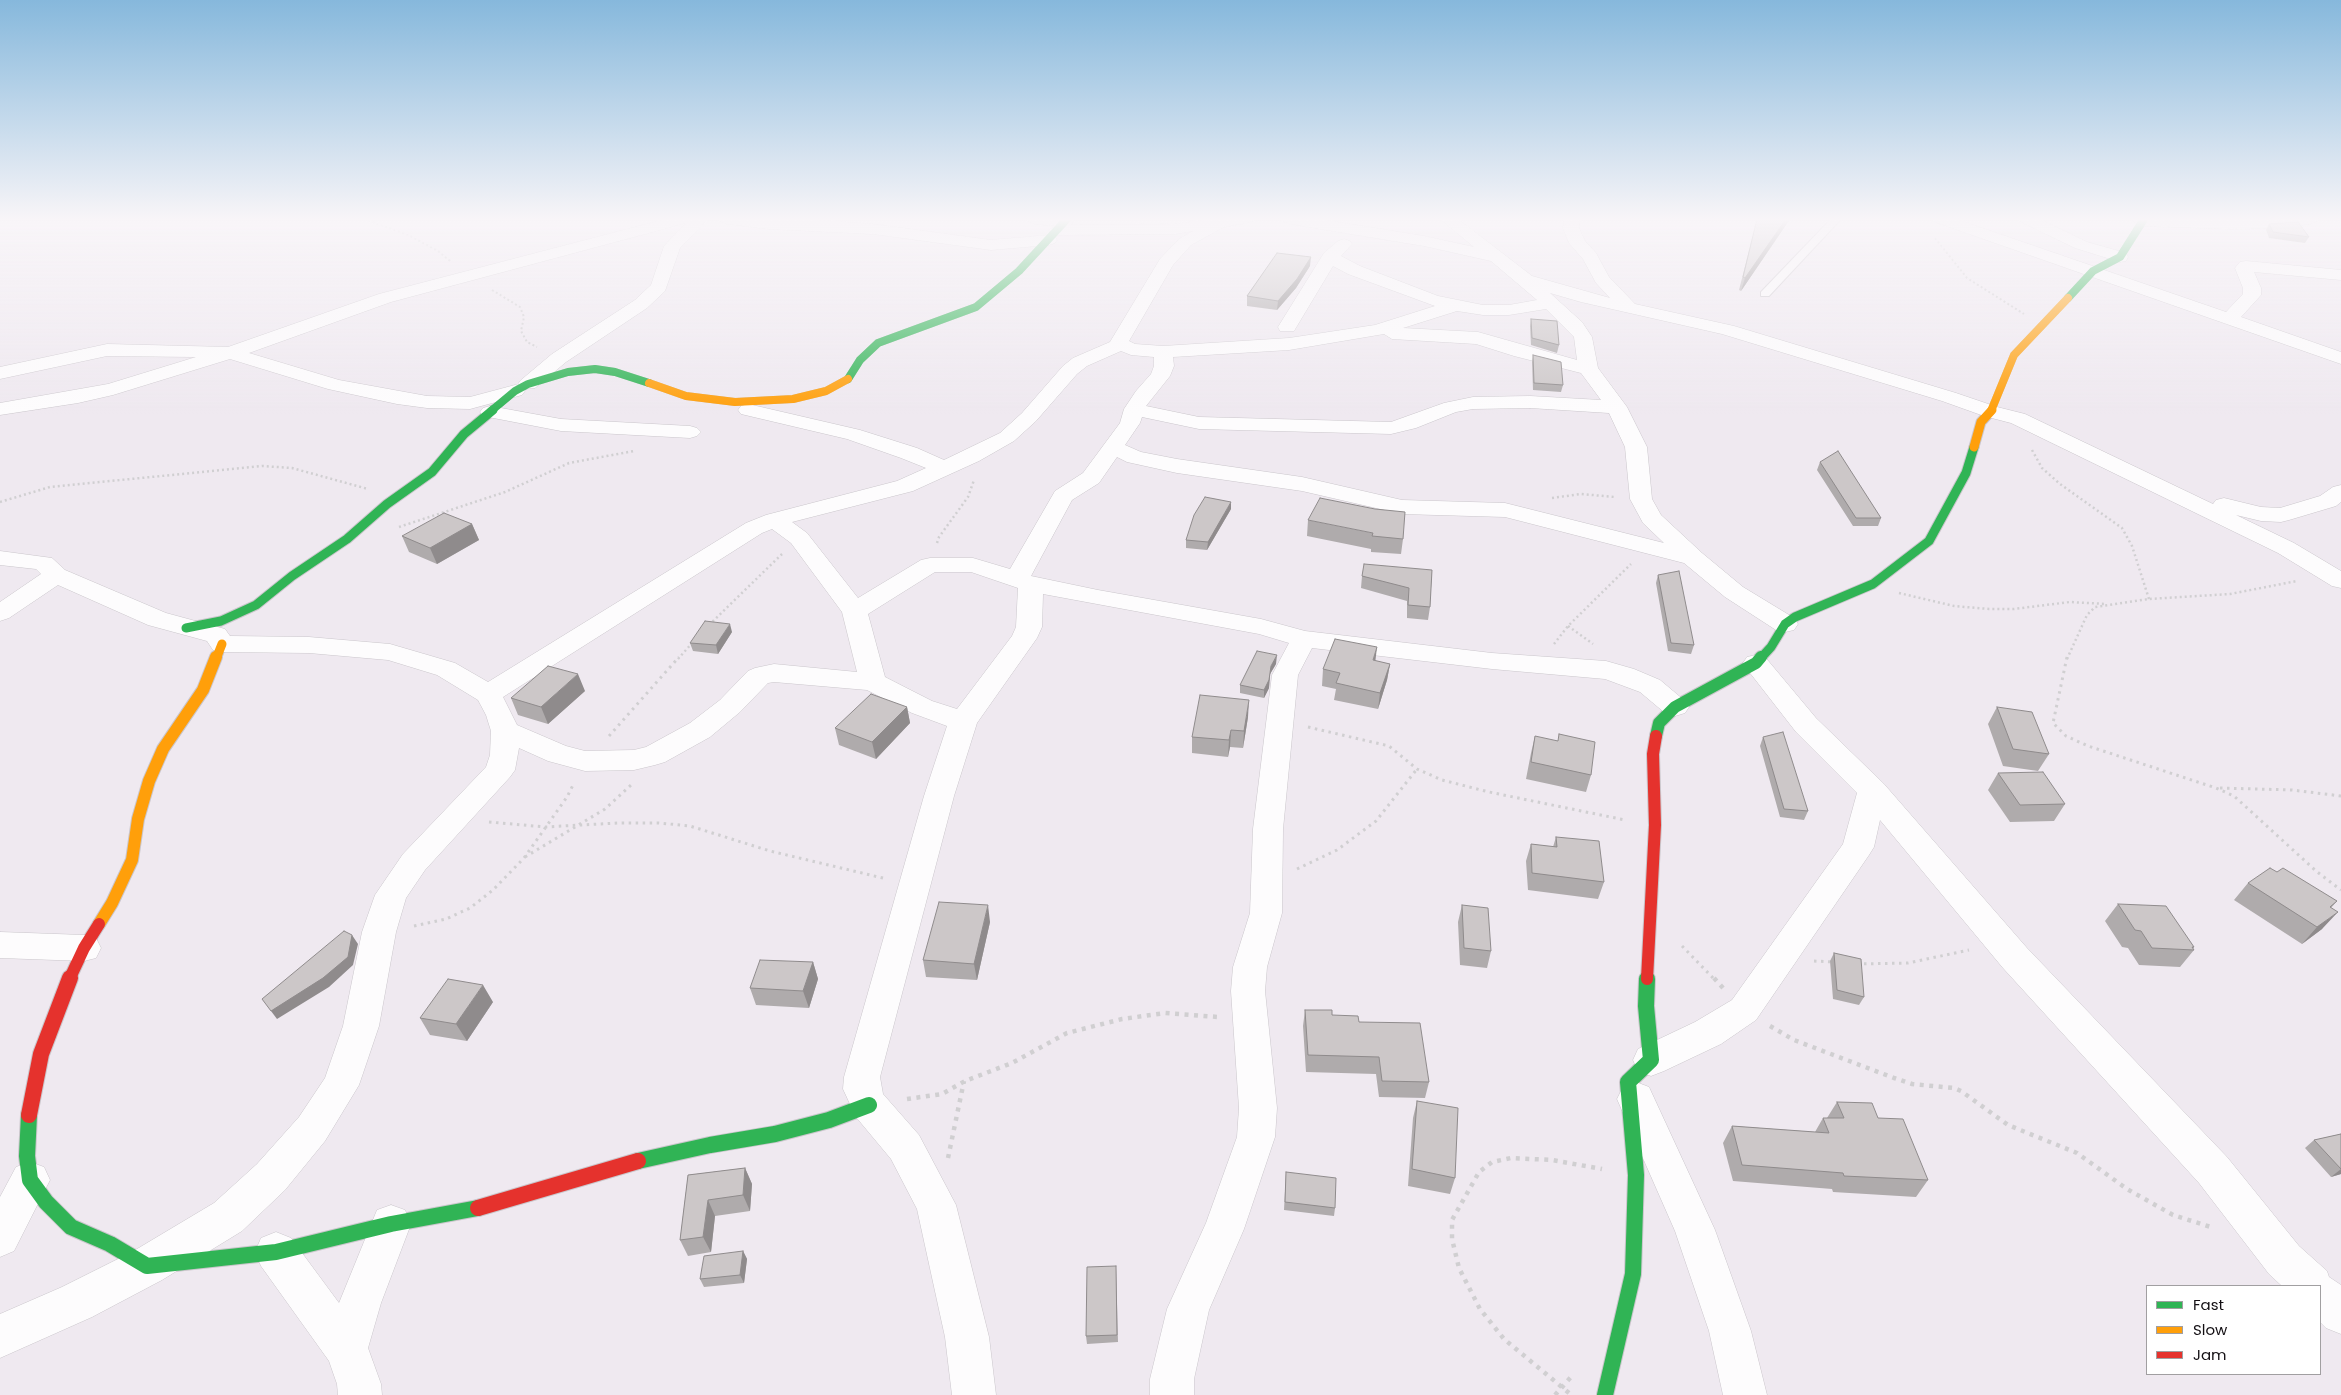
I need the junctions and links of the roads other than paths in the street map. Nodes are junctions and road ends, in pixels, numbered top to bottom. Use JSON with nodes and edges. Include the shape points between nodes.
{"nodes":[{"id":1,"x":436,"y":284,"type":"edge"},
{"id":2,"x":659,"y":284,"type":"edge"},
{"id":3,"x":1003,"y":284,"type":"edge"},
{"id":4,"x":1154,"y":284,"type":"edge"},
{"id":5,"x":1313,"y":284,"type":"edge"},
{"id":6,"x":1391,"y":284,"type":"edge"},
{"id":7,"x":1530,"y":284,"type":"edge"},
{"id":8,"x":1539,"y":284,"type":"edge"},
{"id":9,"x":1607,"y":284,"type":"edge"},
{"id":10,"x":1774,"y":284,"type":"edge"},
{"id":11,"x":2082,"y":284,"type":"edge"},
{"id":12,"x":2132,"y":284,"type":"edge"},
{"id":13,"x":2250,"y":284,"type":"edge"},
{"id":14,"x":1765,"y":294,"type":"dead end"},
{"id":15,"x":1550,"y":303,"type":"junction"},
{"id":16,"x":1456,"y":305,"type":"junction"},
{"id":17,"x":1628,"y":307,"type":"junction"},
{"id":18,"x":2230,"y":318,"type":"junction"},
{"id":19,"x":1287,"y":326,"type":"dead end"},
{"id":20,"x":1378,"y":330,"type":"junction"},
{"id":21,"x":1119,"y":343,"type":"junction"},
{"id":22,"x":1163,"y":352,"type":"junction"},
{"id":23,"x":230,"y":353,"type":"junction"},
{"id":24,"x":2341,"y":358,"type":"edge"},
{"id":25,"x":1588,"y":369,"type":"junction"},
{"id":26,"x":0,"y":373,"type":"edge"},
{"id":27,"x":521,"y":387,"type":"junction"},
{"id":28,"x":1618,"y":407,"type":"junction"},
{"id":29,"x":0,"y":409,"type":"edge"},
{"id":30,"x":1134,"y":409,"type":"junction"},
{"id":31,"x":748,"y":410,"type":"dead end"},
{"id":32,"x":490,"y":412,"type":"junction"},
{"id":33,"x":1991,"y":412,"type":"junction"},
{"id":34,"x":690,"y":432,"type":"dead end"},
{"id":35,"x":1113,"y":448,"type":"junction"},
{"id":36,"x":945,"y":469,"type":"junction"},
{"id":37,"x":2174,"y":492,"type":"junction"},
{"id":38,"x":2341,"y":492,"type":"edge"},
{"id":39,"x":774,"y":520,"type":"junction"},
{"id":40,"x":0,"y":558,"type":"edge"},
{"id":41,"x":1693,"y":558,"type":"junction"},
{"id":42,"x":56,"y":575,"type":"junction"},
{"id":43,"x":2334,"y":576,"type":"edge"},
{"id":44,"x":1024,"y":582,"type":"junction"},
{"id":45,"x":855,"y":611,"type":"junction"},
{"id":46,"x":0,"y":613,"type":"edge"},
{"id":47,"x":1785,"y":624,"type":"junction"},
{"id":48,"x":186,"y":628,"type":"junction"},
{"id":49,"x":1304,"y":639,"type":"junction"},
{"id":50,"x":222,"y":644,"type":"junction"},
{"id":51,"x":1756,"y":663,"type":"junction"},
{"id":52,"x":873,"y":682,"type":"junction"},
{"id":53,"x":488,"y":694,"type":"junction"},
{"id":54,"x":1675,"y":707,"type":"junction"},
{"id":55,"x":962,"y":721,"type":"junction"},
{"id":56,"x":505,"y":731,"type":"junction"},
{"id":57,"x":1872,"y":791,"type":"junction"},
{"id":58,"x":0,"y":945,"type":"edge"},
{"id":59,"x":84,"y":948,"type":"junction"},
{"id":60,"x":1640,"y":1071,"type":"junction"},
{"id":61,"x":869,"y":1105,"type":"junction"},
{"id":62,"x":30,"y":1180,"type":"junction"},
{"id":63,"x":390,"y":1224,"type":"junction"},
{"id":64,"x":0,"y":1237,"type":"edge"},
{"id":65,"x":276,"y":1252,"type":"junction"},
{"id":66,"x":147,"y":1266,"type":"junction"},
{"id":67,"x":2311,"y":1285,"type":"edge"},
{"id":68,"x":2321,"y":1295,"type":"edge"},
{"id":69,"x":2341,"y":1313,"type":"edge"},
{"id":70,"x":0,"y":1336,"type":"edge"},
{"id":71,"x":346,"y":1348,"type":"junction"},
{"id":72,"x":360,"y":1395,"type":"edge"},
{"id":73,"x":974,"y":1395,"type":"edge"},
{"id":74,"x":1172,"y":1395,"type":"edge"},
{"id":75,"x":1605,"y":1395,"type":"edge"},
{"id":76,"x":1745,"y":1395,"type":"edge"}],
"edges":[{"from":1,"to":23,"type":"street","via":[[384,298]]},
{"from":2,"to":27,"type":"street","via":[[631,312]]},
{"from":3,"to":27,"type":"street","via":[[976,307],[878,343],[860,360],[847,380],[826,391],[792,399],[708,400],[595,369],[568,372]]},
{"from":4,"to":21,"type":"street"},
{"from":5,"to":19,"type":"street"},
{"from":6,"to":16,"type":"street"},
{"from":7,"to":15,"type":"street"},
{"from":8,"to":17,"type":"street"},
{"from":9,"to":17,"type":"street"},
{"from":10,"to":14,"type":"lane"},
{"from":11,"to":33,"type":"street","via":[[2014,355]]},
{"from":12,"to":18,"type":"street"},
{"from":13,"to":18,"type":"street","via":[[2252,295]]},
{"from":15,"to":16,"type":"street","via":[[1509,310],[1482,310]]},
{"from":15,"to":25,"type":"street","via":[[1576,326],[1583,337]]},
{"from":16,"to":20,"type":"street"},
{"from":17,"to":33,"type":"street","via":[[1727,330]]},
{"from":18,"to":24,"type":"street"},
{"from":20,"to":22,"type":"street","via":[[1262,347]]},
{"from":20,"to":25,"type":"street","via":[[1478,338]]},
{"from":21,"to":22,"type":"street","via":[[1132,350]]},
{"from":21,"to":36,"type":"street","via":[[1070,370],[1007,437]]},
{"from":22,"to":30,"type":"street","via":[[1164,366],[1160,376]]},
{"from":23,"to":26,"type":"street","via":[[107,350]]},
{"from":23,"to":27,"type":"street","via":[[335,385],[427,402],[470,403]]},
{"from":23,"to":29,"type":"street","via":[[87,395]]},
{"from":25,"to":28,"type":"street"},
{"from":27,"to":32,"type":"street"},
{"from":28,"to":30,"type":"street","via":[[1530,402],[1473,403],[1391,428],[1200,423]]},
{"from":28,"to":41,"type":"street","via":[[1636,447],[1640,499],[1652,518]]},
{"from":30,"to":35,"type":"street","via":[[1130,423]]},
{"from":31,"to":36,"type":"street","via":[[871,439]]},
{"from":32,"to":34,"type":"street","via":[[561,425]]},
{"from":32,"to":48,"type":"street","via":[[458,441],[432,472],[256,605],[221,621]]},
{"from":33,"to":37,"type":"street","via":[[2018,418]]},
{"from":33,"to":47,"type":"street","via":[[1981,422],[1966,473],[1930,541],[1873,584]]},
{"from":35,"to":41,"type":"street","via":[[1135,457],[1178,466],[1302,484],[1402,507],[1505,510]]},
{"from":35,"to":44,"type":"street","via":[[1091,478],[1063,496]]},
{"from":36,"to":39,"type":"street","via":[[892,491]]},
{"from":37,"to":38,"type":"street","via":[[2269,515],[2281,515],[2328,501]]},
{"from":37,"to":43,"type":"street"},
{"from":39,"to":45,"type":"street","via":[[798,538]]},
{"from":39,"to":53,"type":"street","via":[[754,528]]},
{"from":40,"to":42,"type":"street","via":[[43,563]]},
{"from":41,"to":47,"type":"street","via":[[1734,592]]},
{"from":42,"to":46,"type":"street"},
{"from":42,"to":48,"type":"street","via":[[157,620]]},
{"from":44,"to":45,"type":"street","via":[[973,566],[930,566]]},
{"from":44,"to":49,"type":"street","via":[[1261,626]]},
{"from":44,"to":55,"type":"street","via":[[1029,627]]},
{"from":45,"to":52,"type":"street"},
{"from":47,"to":51,"type":"street"},
{"from":48,"to":50,"type":"street","via":[[216,635]]},
{"from":49,"to":54,"type":"street","via":[[1536,666],[1606,670],[1650,686]]},
{"from":49,"to":74,"type":"street","via":[[1285,675],[1268,829],[1266,913],[1250,967],[1248,991],[1258,1108],[1256,1136],[1224,1229],[1188,1309],[1172,1379]]},
{"from":50,"to":53,"type":"street","via":[[309,645],[390,652],[446,669]]},
{"from":50,"to":59,"type":"street","via":[[203,690],[163,749],[138,819],[132,860],[112,904]]},
{"from":51,"to":54,"type":"street"},
{"from":51,"to":57,"type":"street","via":[[1806,725]]},
{"from":52,"to":55,"type":"street","via":[[922,707]]},
{"from":52,"to":56,"type":"street","via":[[765,674],[700,730],[655,756],[634,760],[585,761],[558,754]]},
{"from":53,"to":56,"type":"street"},
{"from":54,"to":60,"type":"street","via":[[1659,723],[1653,754],[1652,914]]},
{"from":55,"to":61,"type":"street","via":[[862,1078],[862,1089]]},
{"from":56,"to":66,"type":"street","via":[[500,770],[414,862],[391,895],[379,932],[362,1026],[341,1085],[312,1129],[271,1177],[228,1217]]},
{"from":57,"to":60,"type":"street","via":[[1858,847],[1744,1010]]},
{"from":57,"to":67,"type":"street","via":[[2015,958],[2213,1170],[2284,1260]]},
{"from":58,"to":59,"type":"street"},
{"from":59,"to":62,"type":"street","via":[[61,997],[41,1054],[29,1115],[27,1156]]},
{"from":60,"to":75,"type":"street","via":[[1632,1274]]},
{"from":60,"to":76,"type":"street","via":[[1730,1332]]},
{"from":61,"to":63,"type":"street","via":[[776,1134],[643,1160],[492,1205]]},
{"from":61,"to":73,"type":"street","via":[[906,1148],[936,1205],[967,1337]]},
{"from":62,"to":64,"type":"street"},
{"from":62,"to":66,"type":"street","via":[[71,1227],[110,1244]]},
{"from":63,"to":65,"type":"street"},
{"from":63,"to":71,"type":"street"},
{"from":65,"to":66,"type":"street"},
{"from":65,"to":71,"type":"street"},
{"from":66,"to":70,"type":"street"},
{"from":68,"to":69,"type":"street"},
{"from":71,"to":72,"type":"street"}]}
